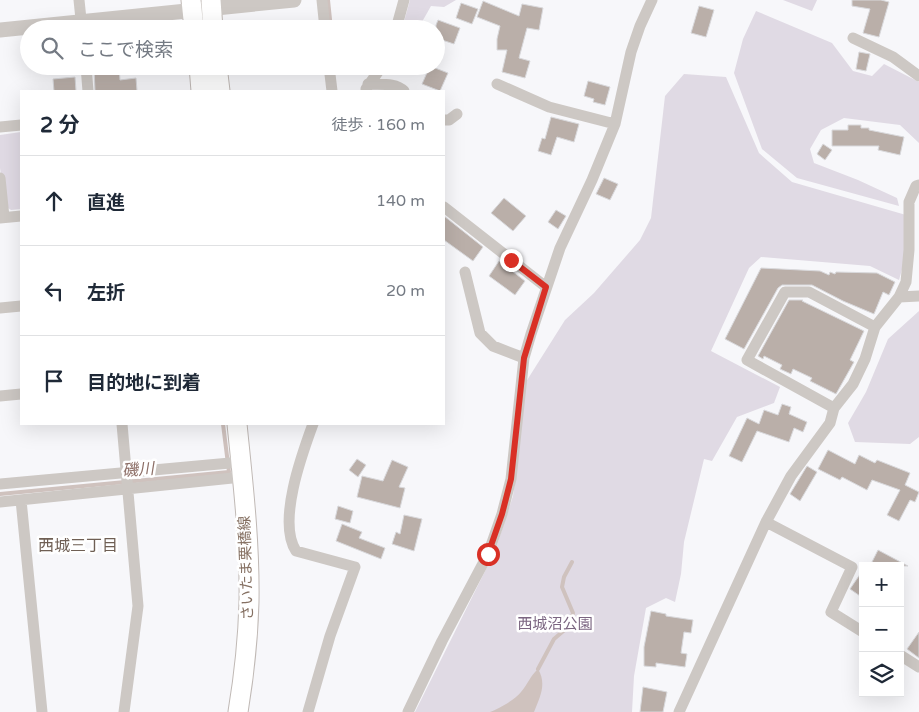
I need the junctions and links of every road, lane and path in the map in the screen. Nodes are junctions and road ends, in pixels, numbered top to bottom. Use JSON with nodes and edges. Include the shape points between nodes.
{"nodes":[{"id":1,"x":79,"y":0,"type":"edge"},
{"id":2,"x":294,"y":0,"type":"edge"},
{"id":3,"x":322,"y":0,"type":"edge"},
{"id":4,"x":404,"y":0,"type":"edge"},
{"id":5,"x":652,"y":0,"type":"edge"},
{"id":6,"x":211,"y":4,"type":"edge"},
{"id":7,"x":193,"y":13,"type":"edge"},
{"id":8,"x":81,"y":20,"type":"edge"},
{"id":9,"x":128,"y":20,"type":"edge"},
{"id":10,"x":213,"y":20,"type":"edge"},
{"id":11,"x":324,"y":20,"type":"edge"},
{"id":12,"x":398,"y":20,"type":"edge"},
{"id":13,"x":20,"y":29,"type":"edge"},
{"id":14,"x":0,"y":30,"type":"edge"},
{"id":15,"x":853,"y":38,"type":"dead end"},
{"id":16,"x":87,"y":75,"type":"edge"},
{"id":17,"x":199,"y":75,"type":"edge"},
{"id":18,"x":218,"y":75,"type":"edge"},
{"id":19,"x":330,"y":75,"type":"edge"},
{"id":20,"x":375,"y":75,"type":"edge"},
{"id":21,"x":919,"y":76,"type":"edge"},
{"id":22,"x":497,"y":84,"type":"dead end"},
{"id":23,"x":366,"y":88,"type":"edge"},
{"id":24,"x":88,"y":90,"type":"edge"},
{"id":25,"x":201,"y":90,"type":"edge"},
{"id":26,"x":220,"y":90,"type":"edge"},
{"id":27,"x":332,"y":90,"type":"edge"},
{"id":28,"x":403,"y":90,"type":"edge"},
{"id":29,"x":457,"y":114,"type":"dead end"},
{"id":30,"x":445,"y":120,"type":"edge"},
{"id":31,"x":615,"y":124,"type":"junction"},
{"id":32,"x":20,"y":125,"type":"edge"},
{"id":33,"x":0,"y":127,"type":"edge"},
{"id":34,"x":0,"y":178,"type":"edge"},
{"id":35,"x":919,"y":185,"type":"edge"},
{"id":36,"x":445,"y":208,"type":"edge"},
{"id":37,"x":20,"y":216,"type":"edge"},
{"id":38,"x":2,"y":218,"type":"edge"},
{"id":39,"x":465,"y":272,"type":"dead end"},
{"id":40,"x":546,"y":287,"type":"junction"},
{"id":41,"x":919,"y":296,"type":"edge"},
{"id":42,"x":899,"y":297,"type":"junction"},
{"id":43,"x":20,"y":306,"type":"edge"},
{"id":44,"x":0,"y":308,"type":"edge"},
{"id":45,"x":875,"y":327,"type":"junction"},
{"id":46,"x":524,"y":358,"type":"junction"},
{"id":47,"x":20,"y":394,"type":"edge"},
{"id":48,"x":0,"y":396,"type":"edge"},
{"id":49,"x":834,"y":408,"type":"junction"},
{"id":50,"x":122,"y":425,"type":"edge"},
{"id":51,"x":237,"y":425,"type":"edge"},
{"id":52,"x":250,"y":425,"type":"edge"},
{"id":53,"x":313,"y":425,"type":"edge"},
{"id":54,"x":241,"y":470,"type":"junction"},
{"id":55,"x":127,"y":472,"type":"junction"},
{"id":56,"x":0,"y":484,"type":"edge"},
{"id":57,"x":128,"y":489,"type":"junction"},
{"id":58,"x":21,"y":500,"type":"junction"},
{"id":59,"x":0,"y":502,"type":"edge"},
{"id":60,"x":766,"y":522,"type":"junction"},
{"id":61,"x":859,"y":630,"type":"edge"},
{"id":62,"x":904,"y":658,"type":"edge"},
{"id":63,"x":919,"y":667,"type":"edge"},
{"id":64,"x":42,"y":712,"type":"edge"},
{"id":65,"x":124,"y":712,"type":"edge"},
{"id":66,"x":238,"y":712,"type":"edge"},
{"id":67,"x":251,"y":712,"type":"edge"},
{"id":68,"x":308,"y":712,"type":"edge"},
{"id":69,"x":408,"y":712,"type":"edge"},
{"id":70,"x":679,"y":712,"type":"edge"}],
"edges":[{"from":1,"to":8,"type":"street"},
{"from":2,"to":6,"type":"street"},
{"from":3,"to":11,"type":"street"},
{"from":4,"to":12,"type":"street"},
{"from":5,"to":31,"type":"street","via":[[631,52]]},
{"from":6,"to":7,"type":"street"},
{"from":6,"to":10,"type":"main road"},
{"from":7,"to":9,"type":"street"},
{"from":13,"to":14,"type":"street"},
{"from":15,"to":21,"type":"street","via":[[893,57]]},
{"from":16,"to":24,"type":"street"},
{"from":17,"to":25,"type":"main road"},
{"from":18,"to":26,"type":"main road"},
{"from":19,"to":27,"type":"street"},
{"from":20,"to":23,"type":"street"},
{"from":22,"to":31,"type":"street","via":[[549,107]]},
{"from":23,"to":28,"type":"street","via":[[395,85]]},
{"from":29,"to":30,"type":"street"},
{"from":31,"to":40,"type":"street"},
{"from":32,"to":33,"type":"street"},
{"from":34,"to":38,"type":"street"},
{"from":35,"to":42,"type":"street","via":[[909,202],[909,256],[906,282]]},
{"from":36,"to":40,"type":"street"},
{"from":37,"to":38,"type":"street"},
{"from":39,"to":46,"type":"street","via":[[480,333],[493,346]]},
{"from":40,"to":46,"type":"street"},
{"from":41,"to":42,"type":"street"},
{"from":42,"to":45,"type":"street"},
{"from":43,"to":44,"type":"street"},
{"from":45,"to":49,"type":"street","via":[[853,384]]},
{"from":45,"to":49,"type":"street","via":[[809,292],[785,292],[747,360]]},
{"from":46,"to":69,"type":"street","via":[[511,479],[502,514],[488,554]]},
{"from":47,"to":48,"type":"street"},
{"from":49,"to":60,"type":"street","via":[[830,423],[791,476]]},
{"from":50,"to":55,"type":"street"},
{"from":51,"to":54,"type":"main road","name":"さいたま栗橋線"},
{"from":52,"to":67,"type":"main road","name":"さいたま栗橋線","via":[[262,602]]},
{"from":53,"to":68,"type":"street","via":[[294,488],[289,526],[292,544],[296,551],[355,567],[330,636]]},
{"from":54,"to":55,"type":"street"},
{"from":54,"to":57,"type":"street"},
{"from":54,"to":66,"type":"main road","name":"さいたま栗橋線","via":[[249,602]]},
{"from":55,"to":56,"type":"street"},
{"from":55,"to":57,"type":"street"},
{"from":57,"to":58,"type":"street"},
{"from":57,"to":65,"type":"street","via":[[138,606]]},
{"from":58,"to":59,"type":"street"},
{"from":58,"to":64,"type":"street"},
{"from":60,"to":61,"type":"street","via":[[852,567],[830,612]]},
{"from":60,"to":70,"type":"street"},
{"from":62,"to":63,"type":"street"}]}
